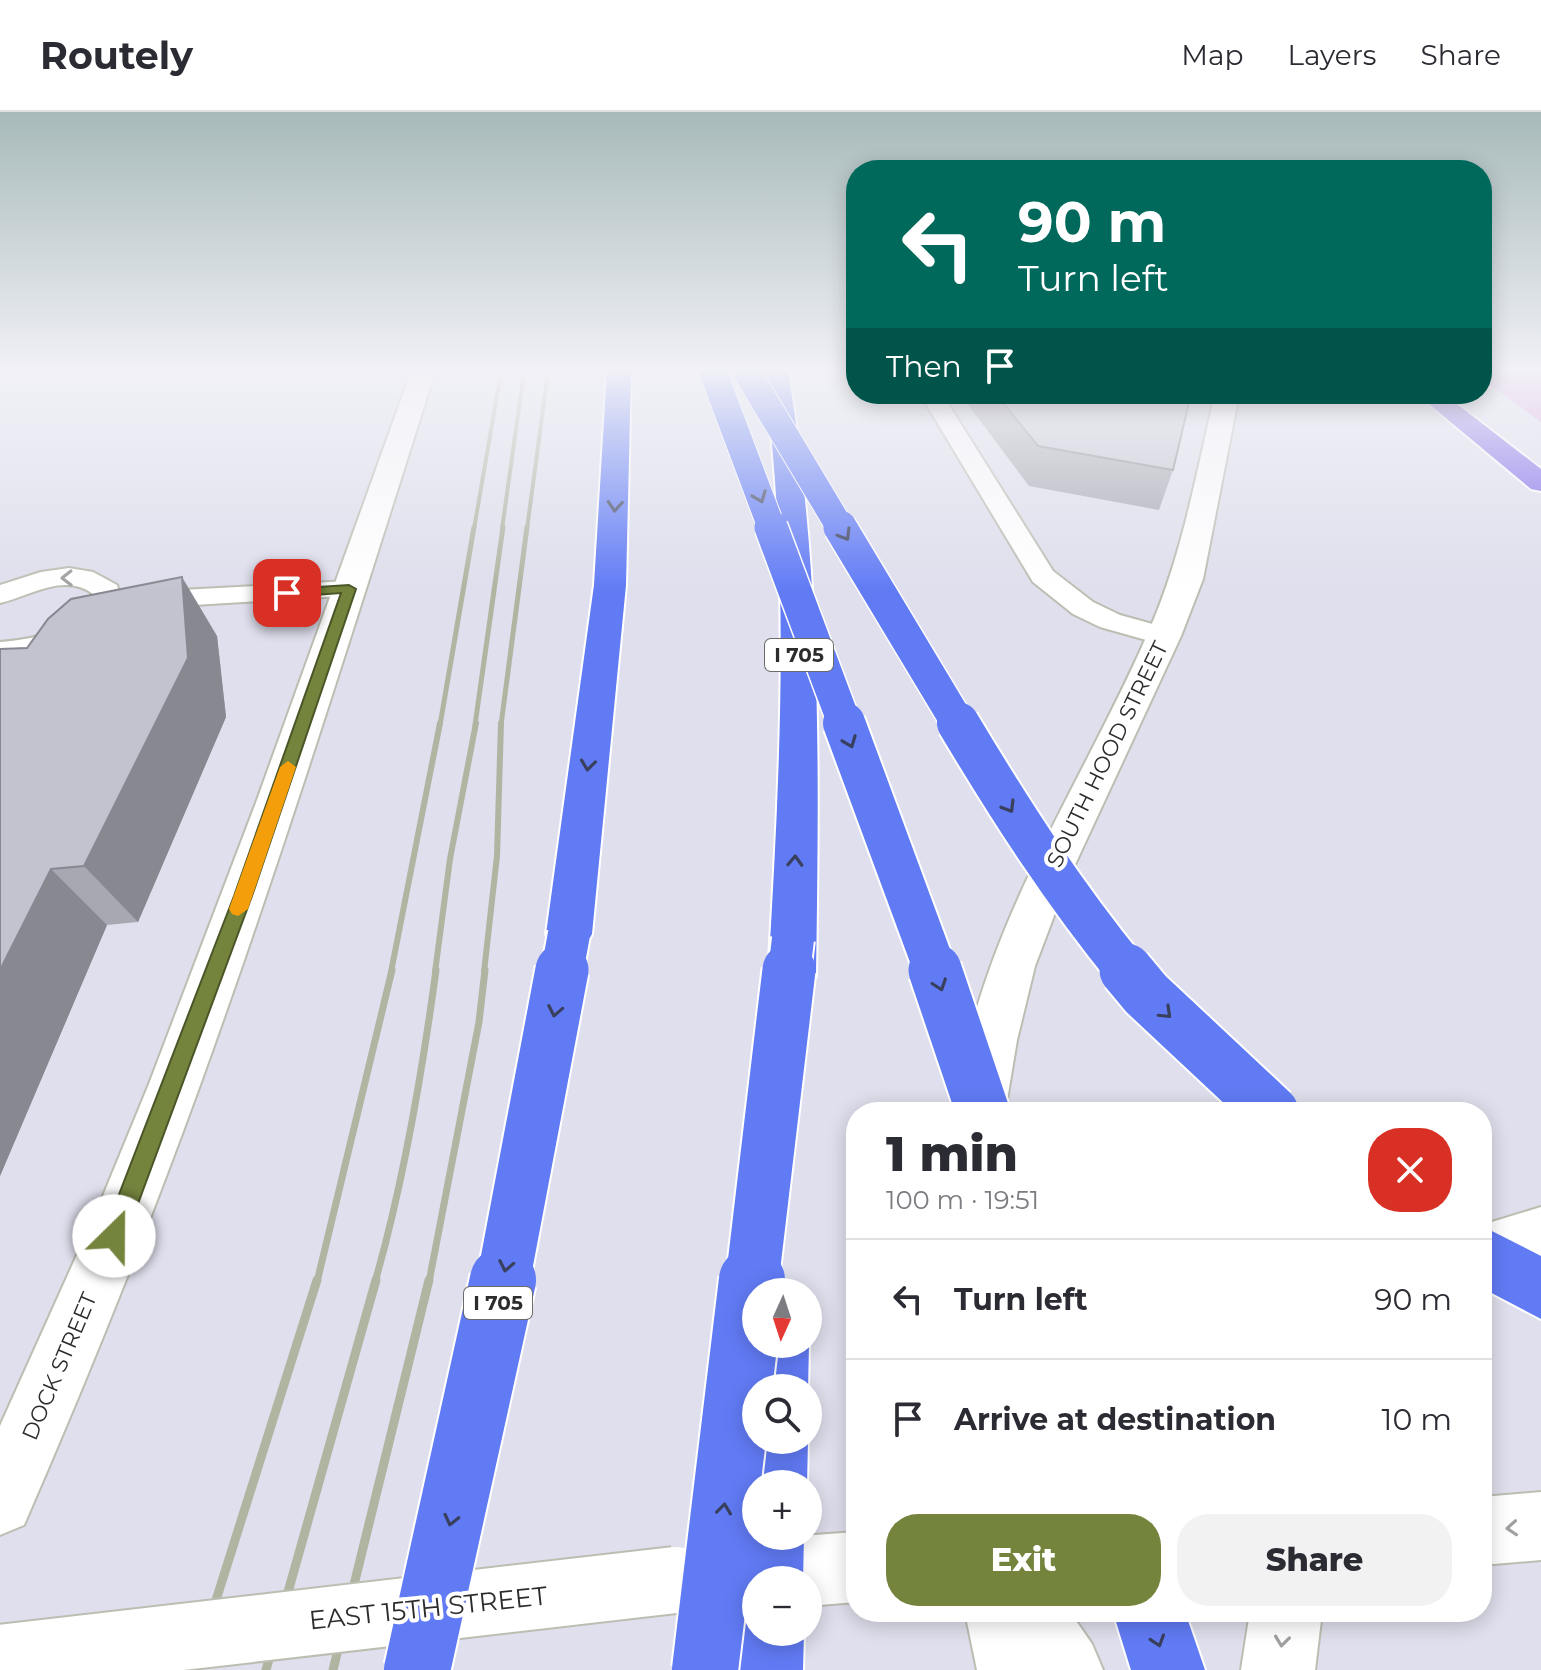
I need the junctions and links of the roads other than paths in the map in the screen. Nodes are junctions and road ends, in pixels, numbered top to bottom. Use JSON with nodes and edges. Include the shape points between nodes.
{"nodes":[{"id":1,"x":398,"y":445,"type":"edge"},
{"id":2,"x":616,"y":445,"type":"edge"},
{"id":3,"x":740,"y":445,"type":"edge"},
{"id":4,"x":786,"y":445,"type":"edge"},
{"id":5,"x":791,"y":445,"type":"edge"},
{"id":6,"x":962,"y":445,"type":"edge"},
{"id":7,"x":1216,"y":445,"type":"edge"},
{"id":8,"x":1493,"y":445,"type":"edge"},
{"id":9,"x":1541,"y":483,"type":"edge"},
{"id":10,"x":349,"y":589,"type":"junction"},
{"id":11,"x":0,"y":595,"type":"edge"},
{"id":12,"x":108,"y":602,"type":"junction"},
{"id":13,"x":1164,"y":636,"type":"junction"},
{"id":14,"x":0,"y":651,"type":"edge"},
{"id":15,"x":793,"y":939,"type":"junction"},
{"id":16,"x":978,"y":1102,"type":"edge"},
{"id":17,"x":983,"y":1102,"type":"edge"},
{"id":18,"x":1261,"y":1102,"type":"edge"},
{"id":19,"x":1541,"y":1236,"type":"edge"},
{"id":20,"x":1492,"y":1252,"type":"edge"},
{"id":21,"x":1492,"y":1261,"type":"edge"},
{"id":22,"x":781,"y":1278,"type":"edge"},
{"id":23,"x":1541,"y":1289,"type":"edge"},
{"id":24,"x":0,"y":1501,"type":"edge"},
{"id":25,"x":1541,"y":1526,"type":"edge"},
{"id":26,"x":1492,"y":1530,"type":"edge"},
{"id":27,"x":846,"y":1568,"type":"edge"},
{"id":28,"x":1003,"y":1622,"type":"edge"},
{"id":29,"x":1034,"y":1622,"type":"edge"},
{"id":30,"x":1152,"y":1622,"type":"edge"},
{"id":31,"x":1285,"y":1622,"type":"edge"},
{"id":32,"x":767,"y":1646,"type":"edge"},
{"id":33,"x":0,"y":1658,"type":"edge"},
{"id":34,"x":417,"y":1670,"type":"edge"},
{"id":35,"x":705,"y":1670,"type":"edge"},
{"id":36,"x":766,"y":1670,"type":"edge"},
{"id":37,"x":1014,"y":1670,"type":"edge"},
{"id":38,"x":1066,"y":1670,"type":"edge"},
{"id":39,"x":1168,"y":1670,"type":"edge"},
{"id":40,"x":1278,"y":1670,"type":"edge"}],
"edges":[{"from":1,"to":10,"type":"street","name":"DOCK STREET"},
{"from":2,"to":34,"type":"highway","number":"I 705","one_way":true,"bridge":true,"via":[[610,585],[569,934],[490,1348]]},
{"from":3,"to":16,"type":"highway","one_way":true,"bridge":true,"via":[[922,932]]},
{"from":15,"to":4,"type":"highway","number":"I 705","one_way":true,"via":[[800,685]]},
{"from":5,"to":18,"type":"highway","one_way":true,"bridge":true,"via":[[1012,813],[1082,916],[1146,994]]},
{"from":6,"to":13,"type":"lane","via":[[1043,576],[1083,608]]},
{"from":7,"to":13,"type":"street","name":"SOUTH HOOD STREET","via":[[1187,579]]},
{"from":8,"to":9,"type":"main road"},
{"from":10,"to":12,"type":"lane"},
{"from":10,"to":24,"type":"street","name":"DOCK STREET","via":[[139,1178]]},
{"from":12,"to":11,"type":"lane","one_way":true,"via":[[107,591],[85,578],[44,579]]},
{"from":12,"to":14,"type":"lane","via":[[88,626],[68,636]]},
{"from":13,"to":17,"type":"street","name":"SOUTH HOOD STREET","via":[[1044,884],[1012,966]]},
{"from":15,"to":22,"type":"highway","bridge":true},
{"from":35,"to":15,"type":"highway","number":"I 705","one_way":true,"bridge":true},
{"from":19,"to":20,"type":"street"},
{"from":21,"to":23,"type":"highway"},
{"from":25,"to":26,"type":"street","one_way":true},
{"from":27,"to":33,"type":"street","name":"EAST 15TH STREET","bridge":true,"via":[[675,1580]]},
{"from":28,"to":37,"type":"street"},
{"from":29,"to":38,"type":"street"},
{"from":30,"to":39,"type":"highway","one_way":true},
{"from":31,"to":40,"type":"street","one_way":true},
{"from":32,"to":36,"type":"highway"}]}
